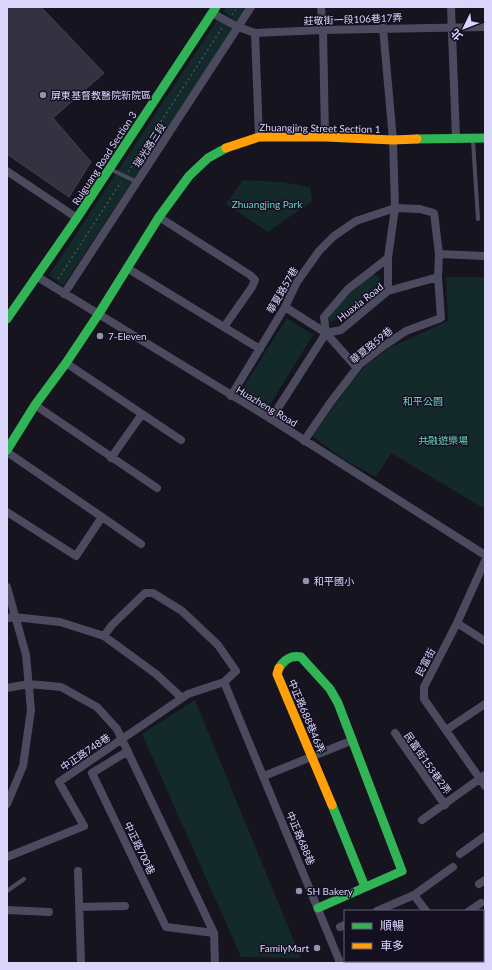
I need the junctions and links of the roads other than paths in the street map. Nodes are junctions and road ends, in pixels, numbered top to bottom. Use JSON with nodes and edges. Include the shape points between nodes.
{"nodes":[{"id":1,"x":251,"y":7,"type":"edge"},
{"id":2,"x":321,"y":7,"type":"edge"},
{"id":3,"x":451,"y":7,"type":"edge"},
{"id":4,"x":214,"y":10,"type":"edge"},
{"id":5,"x":485,"y":26,"type":"edge"},
{"id":6,"x":238,"y":27,"type":"junction"},
{"id":7,"x":451,"y":27,"type":"junction"},
{"id":8,"x":383,"y":28,"type":"junction"},
{"id":9,"x":323,"y":30,"type":"junction"},
{"id":10,"x":255,"y":33,"type":"junction"},
{"id":11,"x":259,"y":137,"type":"junction"},
{"id":12,"x":325,"y":137,"type":"junction"},
{"id":13,"x":456,"y":138,"type":"junction"},
{"id":14,"x":473,"y":138,"type":"junction"},
{"id":15,"x":485,"y":138,"type":"edge"},
{"id":16,"x":393,"y":140,"type":"junction"},
{"id":17,"x":110,"y":169,"type":"junction"},
{"id":18,"x":7,"y":171,"type":"edge"},
{"id":19,"x":137,"y":182,"type":"junction"},
{"id":20,"x":395,"y":208,"type":"junction"},
{"id":21,"x":159,"y":217,"type":"junction"},
{"id":22,"x":77,"y":218,"type":"junction"},
{"id":23,"x":478,"y":219,"type":"dead end"},
{"id":24,"x":439,"y":254,"type":"junction"},
{"id":25,"x":485,"y":256,"type":"edge"},
{"id":26,"x":388,"y":258,"type":"junction"},
{"id":27,"x":127,"y":268,"type":"junction"},
{"id":28,"x":36,"y":276,"type":"junction"},
{"id":29,"x":438,"y":277,"type":"junction"},
{"id":30,"x":388,"y":291,"type":"junction"},
{"id":31,"x":64,"y":294,"type":"junction"},
{"id":32,"x":285,"y":307,"type":"junction"},
{"id":33,"x":98,"y":315,"type":"junction"},
{"id":34,"x":7,"y":319,"type":"edge"},
{"id":35,"x":224,"y":327,"type":"junction"},
{"id":36,"x":326,"y":333,"type":"junction"},
{"id":37,"x":260,"y":349,"type":"junction"},
{"id":38,"x":66,"y":363,"type":"junction"},
{"id":39,"x":357,"y":368,"type":"junction"},
{"id":40,"x":231,"y":396,"type":"junction"},
{"id":41,"x":35,"y":405,"type":"junction"},
{"id":42,"x":142,"y":414,"type":"junction"},
{"id":43,"x":271,"y":419,"type":"junction"},
{"id":44,"x":181,"y":440,"type":"dead end"},
{"id":45,"x":304,"y":441,"type":"junction"},
{"id":46,"x":7,"y":451,"type":"edge"},
{"id":47,"x":111,"y":458,"type":"junction"},
{"id":48,"x":157,"y":488,"type":"dead end"},
{"id":49,"x":7,"y":512,"type":"edge"},
{"id":50,"x":102,"y":517,"type":"junction"},
{"id":51,"x":141,"y":544,"type":"dead end"},
{"id":52,"x":485,"y":555,"type":"edge"},
{"id":53,"x":485,"y":561,"type":"edge"},
{"id":54,"x":7,"y":587,"type":"edge"},
{"id":55,"x":11,"y":617,"type":"edge"},
{"id":56,"x":457,"y":623,"type":"junction"},
{"id":57,"x":104,"y":636,"type":"junction"},
{"id":58,"x":485,"y":641,"type":"edge"},
{"id":59,"x":224,"y":682,"type":"junction"},
{"id":60,"x":29,"y":684,"type":"junction"},
{"id":61,"x":7,"y":688,"type":"edge"},
{"id":62,"x":182,"y":698,"type":"junction"},
{"id":63,"x":485,"y":704,"type":"edge"},
{"id":64,"x":446,"y":730,"type":"junction"},
{"id":65,"x":395,"y":733,"type":"dead end"},
{"id":66,"x":122,"y":739,"type":"junction"},
{"id":67,"x":353,"y":740,"type":"junction"},
{"id":68,"x":128,"y":751,"type":"junction"},
{"id":69,"x":312,"y":756,"type":"junction"},
{"id":70,"x":264,"y":776,"type":"junction"},
{"id":71,"x":483,"y":780,"type":"edge"},
{"id":72,"x":7,"y":804,"type":"edge"},
{"id":73,"x":445,"y":804,"type":"junction"},
{"id":74,"x":422,"y":820,"type":"dead end"},
{"id":75,"x":485,"y":836,"type":"edge"},
{"id":76,"x":460,"y":854,"type":"dead end"},
{"id":77,"x":7,"y":857,"type":"edge"},
{"id":78,"x":453,"y":866,"type":"dead end"},
{"id":79,"x":78,"y":871,"type":"dead end"},
{"id":80,"x":24,"y":879,"type":"dead end"},
{"id":81,"x":365,"y":887,"type":"junction"},
{"id":82,"x":7,"y":891,"type":"edge"},
{"id":83,"x":414,"y":895,"type":"junction"},
{"id":84,"x":481,"y":903,"type":"dead end"},
{"id":85,"x":125,"y":906,"type":"dead end"},
{"id":86,"x":79,"y":907,"type":"junction"},
{"id":87,"x":318,"y":908,"type":"junction"},
{"id":88,"x":7,"y":910,"type":"edge"},
{"id":89,"x":379,"y":910,"type":"edge"},
{"id":90,"x":425,"y":910,"type":"edge"},
{"id":91,"x":470,"y":910,"type":"edge"},
{"id":92,"x":49,"y":912,"type":"dead end"},
{"id":93,"x":214,"y":934,"type":"junction"},
{"id":94,"x":81,"y":963,"type":"edge"},
{"id":95,"x":215,"y":963,"type":"edge"},
{"id":96,"x":339,"y":963,"type":"edge"}],
"edges":[{"from":1,"to":6,"type":"street","name":"瑞光路三段"},
{"from":2,"to":9,"type":"street"},
{"from":3,"to":7,"type":"street"},
{"from":4,"to":6,"type":"street"},
{"from":4,"to":17,"type":"street","name":"Ruiguang Road Section 3"},
{"from":5,"to":7,"type":"street","name":"莊敬街一段106巷17弄"},
{"from":6,"to":10,"type":"street"},
{"from":6,"to":19,"type":"street","name":"瑞光路三段"},
{"from":7,"to":8,"type":"street","name":"莊敬街一段106巷17弄"},
{"from":7,"to":13,"type":"street"},
{"from":8,"to":9,"type":"street","name":"莊敬街一段106巷17弄"},
{"from":8,"to":16,"type":"street"},
{"from":9,"to":10,"type":"street","name":"莊敬街一段106巷17弄"},
{"from":9,"to":12,"type":"street"},
{"from":10,"to":11,"type":"street"},
{"from":11,"to":12,"type":"street","name":"Zhuangjing Street Section 1"},
{"from":11,"to":21,"type":"street","name":"Zhuangjing Street Section 1","via":[[227,148],[208,158],[189,176]]},
{"from":12,"to":16,"type":"street","name":"Zhuangjing Street Section 1"},
{"from":13,"to":14,"type":"street","name":"Zhuangjing Street Section 1"},
{"from":13,"to":16,"type":"street","name":"Zhuangjing Street Section 1"},
{"from":14,"to":15,"type":"street","name":"Zhuangjing Street Section 1"},
{"from":14,"to":23,"type":"lane"},
{"from":16,"to":20,"type":"street"},
{"from":17,"to":19,"type":"lane"},
{"from":17,"to":22,"type":"street","name":"Ruiguang Road Section 3"},
{"from":18,"to":22,"type":"street"},
{"from":19,"to":31,"type":"street","name":"瑞光路三段"},
{"from":20,"to":24,"type":"street","via":[[420,209],[434,213]]},
{"from":20,"to":26,"type":"street"},
{"from":20,"to":32,"type":"street","name":"華夏路57巷","via":[[356,221],[334,236],[319,251],[297,282]]},
{"from":21,"to":27,"type":"street","name":"Zhuangjing Street Section 1"},
{"from":21,"to":35,"type":"street","via":[[255,280]]},
{"from":22,"to":28,"type":"street","name":"Ruiguang Road Section 3"},
{"from":24,"to":25,"type":"street"},
{"from":24,"to":29,"type":"street"},
{"from":26,"to":30,"type":"street"},
{"from":26,"to":36,"type":"street","via":[[348,289],[324,317]]},
{"from":27,"to":33,"type":"street","name":"Zhuangjing Street Section 1"},
{"from":27,"to":35,"type":"street"},
{"from":28,"to":31,"type":"street","name":"Huazheng Road"},
{"from":28,"to":34,"type":"street","name":"Ruiguang Road Section 3"},
{"from":29,"to":30,"type":"street","name":"Huaxia Road"},
{"from":29,"to":39,"type":"street","name":"華夏路59巷","via":[[441,318],[406,331]]},
{"from":30,"to":36,"type":"street","name":"Huaxia Road","via":[[340,330]]},
{"from":31,"to":33,"type":"street","name":"Huazheng Road"},
{"from":32,"to":36,"type":"street"},
{"from":32,"to":37,"type":"street","name":"華夏路57巷"},
{"from":33,"to":38,"type":"street","name":"Zhuangjing Street Section 1"},
{"from":33,"to":40,"type":"street","name":"Huazheng Road"},
{"from":35,"to":37,"type":"street"},
{"from":36,"to":39,"type":"street"},
{"from":36,"to":43,"type":"street"},
{"from":37,"to":40,"type":"street","name":"華夏路57巷"},
{"from":38,"to":41,"type":"street","name":"Zhuangjing Street Section 1"},
{"from":38,"to":42,"type":"street"},
{"from":39,"to":45,"type":"street","name":"華夏路59巷"},
{"from":40,"to":43,"type":"street","name":"Huazheng Road"},
{"from":41,"to":46,"type":"street","name":"Zhuangjing Street Section 1"},
{"from":41,"to":47,"type":"street"},
{"from":42,"to":44,"type":"street"},
{"from":42,"to":47,"type":"street"},
{"from":43,"to":45,"type":"street","name":"Huazheng Road"},
{"from":45,"to":52,"type":"street","name":"Huazheng Road"},
{"from":46,"to":50,"type":"street"},
{"from":47,"to":48,"type":"street"},
{"from":49,"to":50,"type":"street","via":[[76,556]]},
{"from":50,"to":51,"type":"street"},
{"from":53,"to":56,"type":"street","name":"民富街"},
{"from":54,"to":55,"type":"street"},
{"from":55,"to":57,"type":"street","via":[[60,622]]},
{"from":55,"to":60,"type":"street","via":[[26,655]]},
{"from":56,"to":58,"type":"street"},
{"from":56,"to":64,"type":"street","name":"民富街","via":[[424,687],[424,699]]},
{"from":57,"to":59,"type":"street","name":"中正路748巷","via":[[145,593],[153,593],[182,611],[218,645],[236,671]]},
{"from":57,"to":62,"type":"street","via":[[156,674]]},
{"from":59,"to":62,"type":"street","name":"中正路748巷"},
{"from":59,"to":70,"type":"street","name":"中正路688巷"},
{"from":60,"to":61,"type":"street"},
{"from":60,"to":66,"type":"street","via":[[61,687],[97,707]]},
{"from":60,"to":72,"type":"street","via":[[32,710],[23,766]]},
{"from":62,"to":66,"type":"street","name":"中正路748巷"},
{"from":63,"to":64,"type":"street"},
{"from":64,"to":71,"type":"street","name":"民富街"},
{"from":65,"to":73,"type":"street","name":"民富街153巷2弄"},
{"from":66,"to":68,"type":"street"},
{"from":66,"to":77,"type":"street","name":"中正路748巷","via":[[59,782],[84,826]]},
{"from":67,"to":69,"type":"street"},
{"from":67,"to":69,"type":"street","name":"中正路688巷46弄","via":[[330,689],[302,657],[293,656],[281,664],[277,674]]},
{"from":67,"to":81,"type":"street","name":"中正路688巷46弄","via":[[402,871]]},
{"from":68,"to":93,"type":"street"},
{"from":68,"to":93,"type":"street","name":"中正路700巷","via":[[92,773],[166,927]]},
{"from":69,"to":70,"type":"street"},
{"from":69,"to":81,"type":"street","name":"中正路688巷46弄"},
{"from":70,"to":87,"type":"street","name":"中正路688巷"},
{"from":71,"to":73,"type":"street"},
{"from":73,"to":74,"type":"street"},
{"from":75,"to":76,"type":"street"},
{"from":78,"to":83,"type":"street"},
{"from":79,"to":86,"type":"street"},
{"from":80,"to":82,"type":"lane"},
{"from":81,"to":87,"type":"street"},
{"from":83,"to":89,"type":"street"},
{"from":83,"to":90,"type":"street"},
{"from":84,"to":91,"type":"street"},
{"from":85,"to":86,"type":"street"},
{"from":86,"to":94,"type":"street"},
{"from":87,"to":96,"type":"street","name":"中正路688巷"},
{"from":88,"to":92,"type":"street"},
{"from":93,"to":95,"type":"street"}]}
